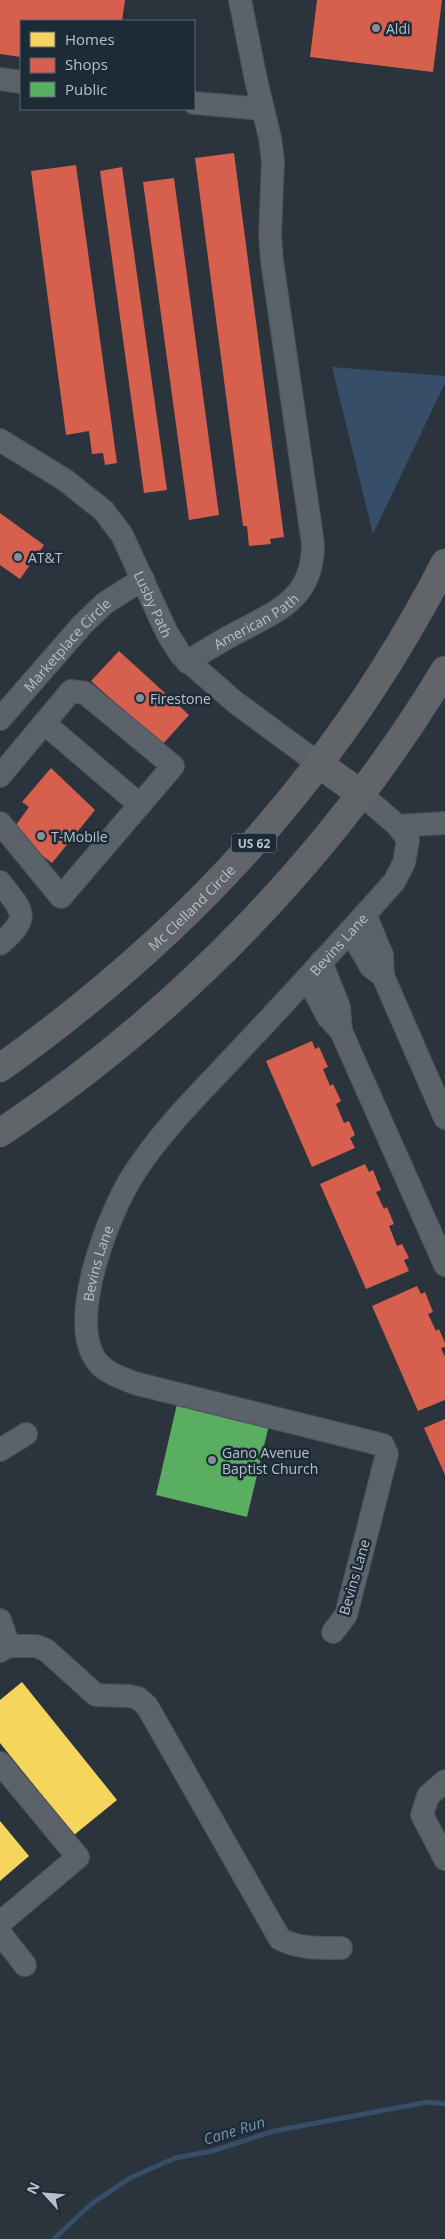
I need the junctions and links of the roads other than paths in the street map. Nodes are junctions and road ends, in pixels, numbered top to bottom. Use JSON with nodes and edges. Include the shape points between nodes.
{"nodes":[{"id":1,"x":240,"y":0,"type":"edge"},
{"id":2,"x":0,"y":80,"type":"edge"},
{"id":3,"x":20,"y":82,"type":"edge"},
{"id":4,"x":195,"y":103,"type":"edge"},
{"id":5,"x":263,"y":110,"type":"junction"},
{"id":6,"x":0,"y":440,"type":"edge"},
{"id":7,"x":445,"y":562,"type":"edge"},
{"id":8,"x":143,"y":580,"type":"junction"},
{"id":9,"x":187,"y":662,"type":"junction"},
{"id":10,"x":445,"y":670,"type":"edge"},
{"id":11,"x":33,"y":681,"type":"junction"},
{"id":12,"x":59,"y":704,"type":"junction"},
{"id":13,"x":0,"y":719,"type":"edge"},
{"id":14,"x":44,"y":723,"type":"junction"},
{"id":15,"x":319,"y":764,"type":"junction"},
{"id":16,"x":3,"y":765,"type":"edge"},
{"id":17,"x":361,"y":794,"type":"junction"},
{"id":18,"x":140,"y":805,"type":"junction"},
{"id":19,"x":0,"y":823,"type":"edge"},
{"id":20,"x":445,"y":824,"type":"edge"},
{"id":21,"x":398,"y":826,"type":"junction"},
{"id":22,"x":0,"y":882,"type":"edge"},
{"id":23,"x":365,"y":914,"type":"junction"},
{"id":24,"x":350,"y":931,"type":"junction"},
{"id":25,"x":0,"y":944,"type":"edge"},
{"id":26,"x":314,"y":970,"type":"junction"},
{"id":27,"x":383,"y":976,"type":"junction"},
{"id":28,"x":0,"y":1068,"type":"edge"},
{"id":29,"x":445,"y":1118,"type":"edge"},
{"id":30,"x":0,"y":1133,"type":"edge"},
{"id":31,"x":445,"y":1265,"type":"edge"},
{"id":32,"x":26,"y":1434,"type":"dead end"},
{"id":33,"x":0,"y":1450,"type":"edge"},
{"id":34,"x":0,"y":1620,"type":"edge"},
{"id":35,"x":333,"y":1632,"type":"dead end"},
{"id":36,"x":4,"y":1648,"type":"edge"},
{"id":37,"x":0,"y":1763,"type":"edge"},
{"id":38,"x":445,"y":1781,"type":"edge"},
{"id":39,"x":445,"y":1859,"type":"edge"},
{"id":40,"x":0,"y":1923,"type":"edge"},
{"id":41,"x":0,"y":1933,"type":"edge"},
{"id":42,"x":341,"y":1948,"type":"dead end"},
{"id":43,"x":25,"y":1965,"type":"dead end"}],
"edges":[{"from":1,"to":5,"type":"street"},
{"from":2,"to":3,"type":"street"},
{"from":4,"to":5,"type":"street"},
{"from":5,"to":9,"type":"street","name":"American Path","via":[[273,161],[272,261],[313,544],[311,570],[303,587],[286,605]]},
{"from":6,"to":8,"type":"street","name":"Lusby Path","via":[[65,480],[104,511],[122,535]]},
{"from":7,"to":15,"type":"highway","name":"Mc Clelland Circle","number":"US 62","via":[[374,684]]},
{"from":8,"to":9,"type":"street","name":"Lusby Path","via":[[167,633]]},
{"from":8,"to":11,"type":"street","name":"Marketplace Circle","via":[[105,603]]},
{"from":9,"to":15,"type":"street","name":"Lusby Path"},
{"from":10,"to":17,"type":"highway"},
{"from":11,"to":12,"type":"street"},
{"from":11,"to":13,"type":"street","name":"Marketplace Circle"},
{"from":12,"to":14,"type":"street"},
{"from":12,"to":18,"type":"street","via":[[71,691],[85,693],[173,766]]},
{"from":14,"to":16,"type":"street"},
{"from":14,"to":18,"type":"street"},
{"from":15,"to":17,"type":"highway"},
{"from":15,"to":28,"type":"highway","name":"Mc Clelland Circle","number":"US 62","via":[[255,842],[184,917],[95,997]]},
{"from":17,"to":21,"type":"street","name":"Bevins Lane"},
{"from":17,"to":30,"type":"highway","via":[[274,899],[192,982],[86,1072]]},
{"from":18,"to":19,"type":"street","via":[[61,897]]},
{"from":20,"to":21,"type":"street"},
{"from":21,"to":23,"type":"street","name":"Bevins Lane","via":[[408,840],[404,862],[394,882]]},
{"from":22,"to":25,"type":"street","via":[[20,908],[21,922]]},
{"from":23,"to":24,"type":"street","name":"Bevins Lane"},
{"from":23,"to":27,"type":"street","via":[[382,955]]},
{"from":24,"to":26,"type":"street","name":"Bevins Lane"},
{"from":24,"to":27,"type":"street","via":[[371,967]]},
{"from":26,"to":31,"type":"street","via":[[328,1017],[341,1031]]},
{"from":26,"to":35,"type":"street","name":"Bevins Lane","via":[[170,1125],[134,1174],[117,1205],[99,1252],[86,1304],[87,1335],[93,1357],[106,1371],[134,1383],[383,1445],[387,1454],[346,1615]]},
{"from":27,"to":29,"type":"street"},
{"from":32,"to":33,"type":"street"},
{"from":34,"to":36,"type":"street"},
{"from":36,"to":42,"type":"street","via":[[36,1646],[46,1650],[96,1695],[129,1696],[148,1706],[280,1939],[306,1947]]},
{"from":37,"to":40,"type":"street","via":[[78,1856]]},
{"from":38,"to":39,"type":"street","via":[[428,1796],[422,1815]]},
{"from":41,"to":43,"type":"street"}]}
